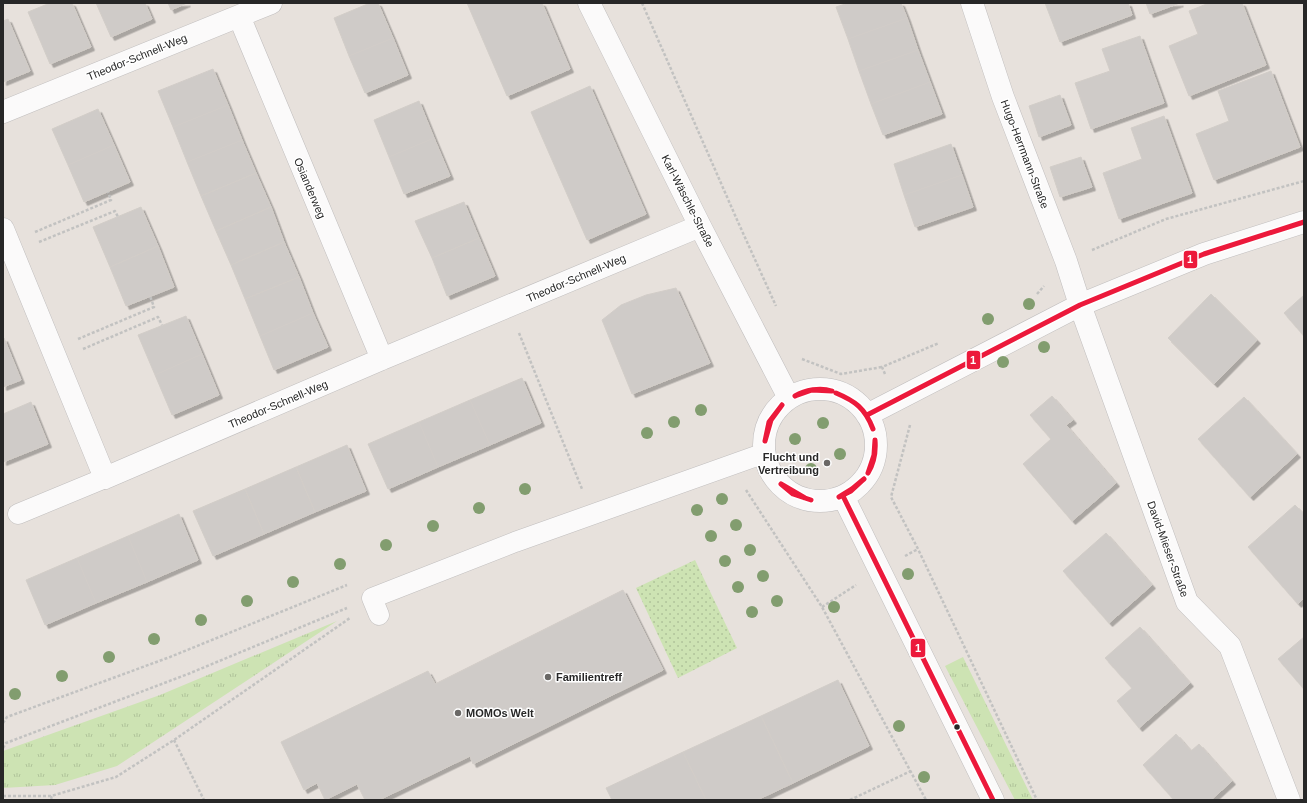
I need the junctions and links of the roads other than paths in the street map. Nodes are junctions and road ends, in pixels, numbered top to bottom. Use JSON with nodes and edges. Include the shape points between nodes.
{"nodes":[{"id":1,"x":271,"y":3,"type":"edge"},
{"id":2,"x":589,"y":3,"type":"edge"},
{"id":3,"x":972,"y":3,"type":"edge"},
{"id":4,"x":239,"y":16,"type":"junction"},
{"id":5,"x":3,"y":112,"type":"edge"},
{"id":6,"x":1304,"y":222,"type":"edge"},
{"id":7,"x":700,"y":226,"type":"junction"},
{"id":8,"x":3,"y":229,"type":"edge"},
{"id":9,"x":1080,"y":305,"type":"junction"},
{"id":10,"x":382,"y":359,"type":"junction"},
{"id":11,"x":789,"y":398,"type":"junction"},
{"id":12,"x":867,"y":415,"type":"junction"},
{"id":13,"x":764,"y":453,"type":"junction"},
{"id":14,"x":105,"y":478,"type":"junction"},
{"id":15,"x":843,"y":496,"type":"junction"},
{"id":16,"x":18,"y":514,"type":"dead end"},
{"id":17,"x":375,"y":607,"type":"road end"},
{"id":18,"x":993,"y":800,"type":"edge"},
{"id":19,"x":1289,"y":800,"type":"edge"}],
"edges":[{"from":1,"to":4,"type":"street","name":"Theodor-Schnell-Weg"},
{"from":2,"to":7,"type":"street","name":"Karl-Wäschle-Straße"},
{"from":3,"to":9,"type":"street","name":"Hugo-Herrmann-Straße","via":[[1003,97],[1066,261]]},
{"from":4,"to":5,"type":"street","name":"Theodor-Schnell-Weg"},
{"from":4,"to":10,"type":"street","name":"Osianderweg"},
{"from":6,"to":9,"type":"street","via":[[1204,254]]},
{"from":7,"to":10,"type":"street","name":"Theodor-Schnell-Weg"},
{"from":7,"to":11,"type":"street","name":"Karl-Wäschle-Straße"},
{"from":8,"to":14,"type":"street"},
{"from":9,"to":12,"type":"street"},
{"from":9,"to":19,"type":"street","name":"David-Mieser-Straße","via":[[1187,602],[1230,646]]},
{"from":10,"to":14,"type":"street","name":"Theodor-Schnell-Weg"},
{"from":11,"to":12,"type":"street","via":[[817,389],[831,390],[857,403]]},
{"from":11,"to":13,"type":"street","via":[[776,409],[768,425]]},
{"from":12,"to":15,"type":"street","via":[[874,431],[876,448],[872,465],[865,478]]},
{"from":13,"to":15,"type":"street","via":[[770,470],[780,484],[793,494],[809,500],[826,501]]},
{"from":13,"to":17,"type":"lane","via":[[618,515],[594,514],[515,542]]},
{"from":14,"to":16,"type":"lane"},
{"from":15,"to":18,"type":"street"}]}
